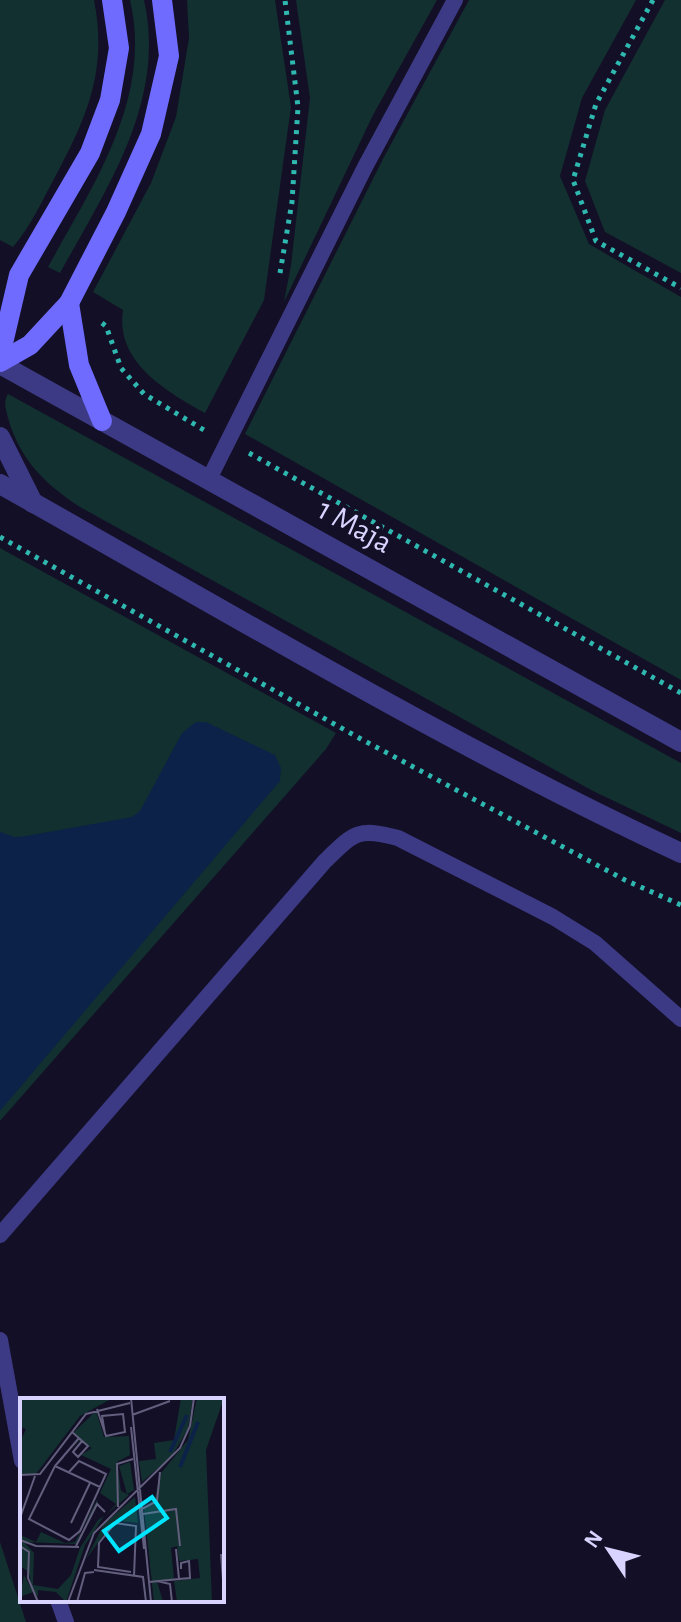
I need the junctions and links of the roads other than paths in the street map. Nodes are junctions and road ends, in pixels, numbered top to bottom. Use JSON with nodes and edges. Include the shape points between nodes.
{"nodes":[{"id":1,"x":112,"y":0,"type":"edge"},
{"id":2,"x":162,"y":0,"type":"edge"},
{"id":3,"x":455,"y":0,"type":"edge"},
{"id":4,"x":9,"y":279,"type":"edge"},
{"id":5,"x":69,"y":303,"type":"junction"},
{"id":6,"x":0,"y":361,"type":"edge"},
{"id":7,"x":102,"y":421,"type":"junction"},
{"id":8,"x":0,"y":437,"type":"edge"},
{"id":9,"x":209,"y":479,"type":"junction"},
{"id":10,"x":0,"y":484,"type":"edge"},
{"id":11,"x":33,"y":503,"type":"junction"},
{"id":12,"x":681,"y":742,"type":"edge"},
{"id":13,"x":681,"y":853,"type":"edge"},
{"id":14,"x":681,"y":1019,"type":"edge"},
{"id":15,"x":0,"y":1235,"type":"edge"},
{"id":16,"x":0,"y":1340,"type":"edge"},
{"id":17,"x":20,"y":1450,"type":"edge"},
{"id":18,"x":59,"y":1602,"type":"edge"},
{"id":19,"x":66,"y":1622,"type":"edge"}],
"edges":[{"from":1,"to":4,"type":"main road","via":[[119,48],[110,100],[90,153]]},
{"from":2,"to":5,"type":"main road","via":[[169,56],[151,134]]},
{"from":3,"to":9,"type":"lane"},
{"from":4,"to":6,"type":"main road"},
{"from":5,"to":6,"type":"main road","via":[[30,345]]},
{"from":5,"to":7,"type":"main road","via":[[79,365]]},
{"from":6,"to":7,"type":"street","name":"1 Maja"},
{"from":7,"to":9,"type":"street","name":"1 Maja"},
{"from":8,"to":11,"type":"street"},
{"from":9,"to":12,"type":"street","name":"1 Maja"},
{"from":10,"to":11,"type":"street"},
{"from":11,"to":13,"type":"street","via":[[448,737]]},
{"from":14,"to":15,"type":"lane","via":[[595,943],[553,917],[398,838],[371,831],[350,838],[315,872]]},
{"from":16,"to":17,"type":"lane"},
{"from":18,"to":19,"type":"lane"}]}
